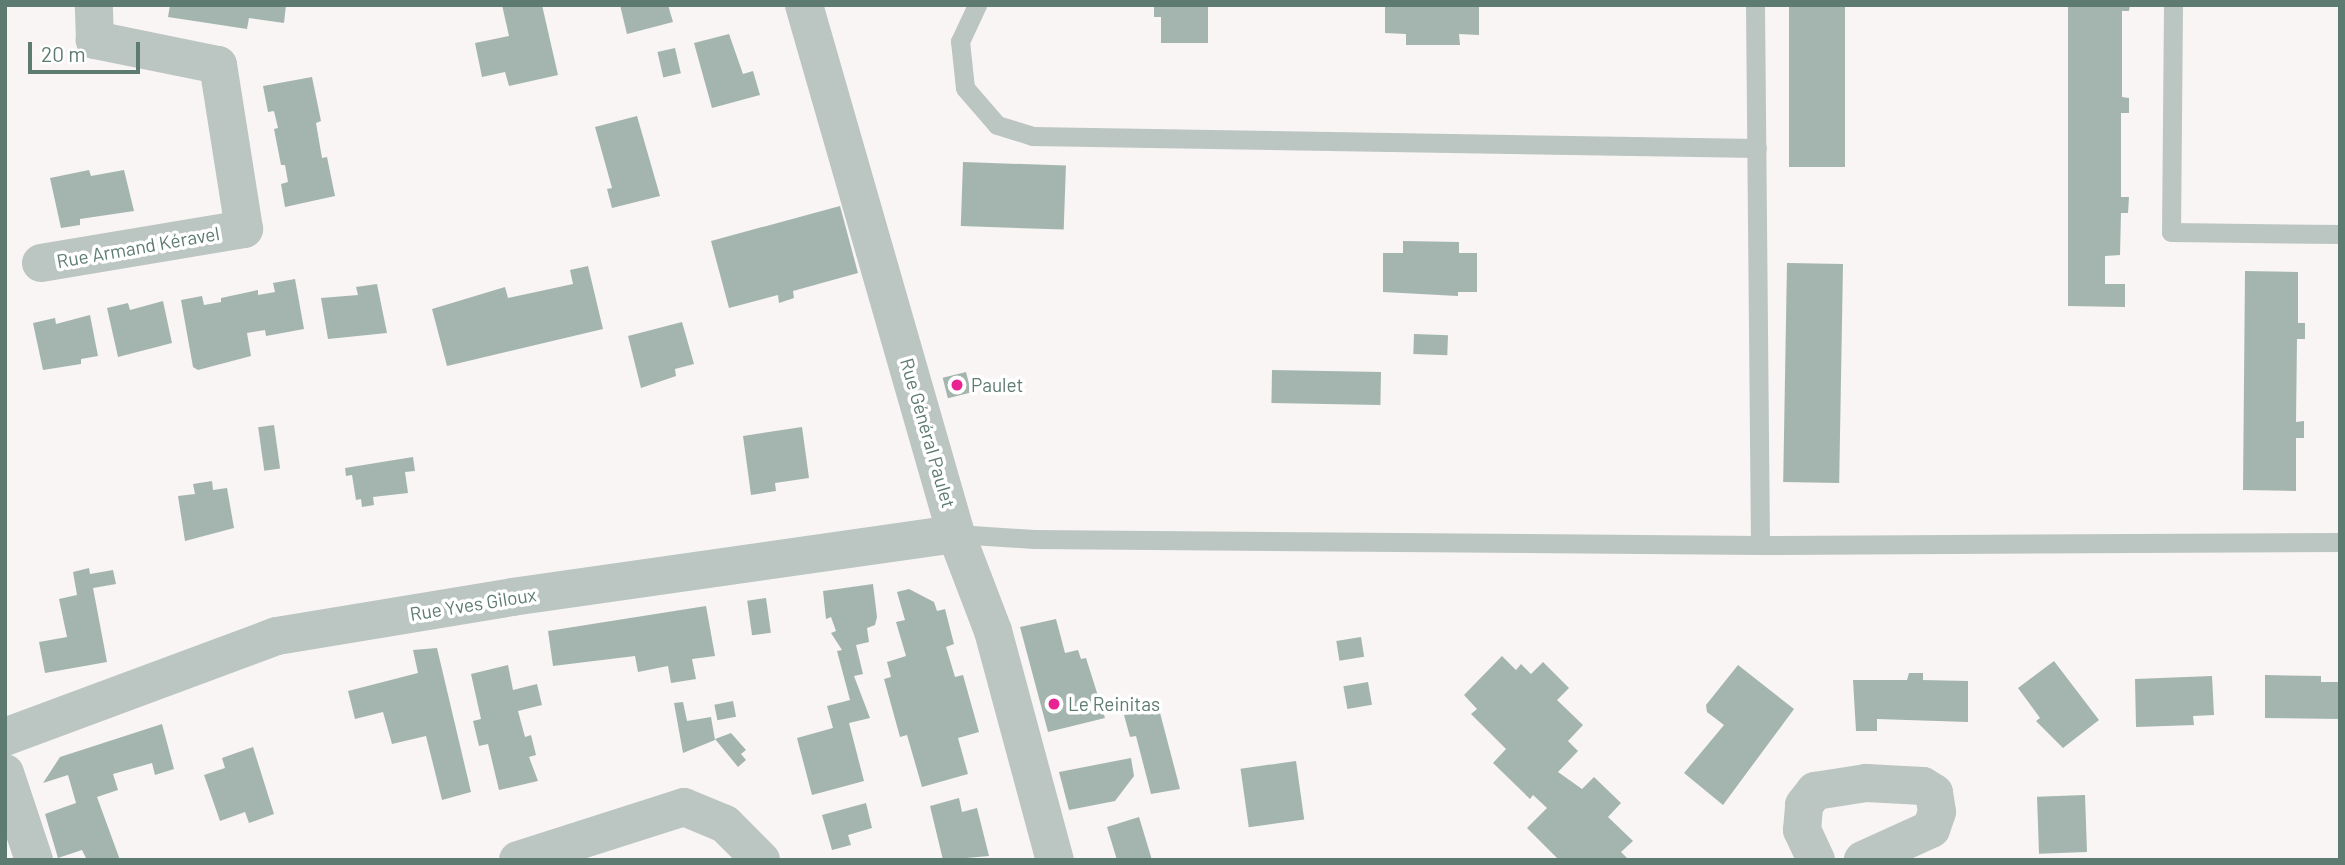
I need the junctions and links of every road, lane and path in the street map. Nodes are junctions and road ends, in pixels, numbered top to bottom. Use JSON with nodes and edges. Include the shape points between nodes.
{"nodes":[{"id":1,"x":93,"y":5,"type":"edge"},
{"id":2,"x":804,"y":5,"type":"edge"},
{"id":3,"x":977,"y":5,"type":"edge"},
{"id":4,"x":1755,"y":5,"type":"edge"},
{"id":5,"x":2174,"y":5,"type":"edge"},
{"id":6,"x":1757,"y":148,"type":"junction"},
{"id":7,"x":2340,"y":234,"type":"edge"},
{"id":8,"x":41,"y":263,"type":"dead end"},
{"id":9,"x":956,"y":534,"type":"junction"},
{"id":10,"x":2340,"y":542,"type":"edge"},
{"id":11,"x":1760,"y":545,"type":"junction"},
{"id":12,"x":5,"y":737,"type":"edge"},
{"id":13,"x":5,"y":773,"type":"edge"},
{"id":14,"x":34,"y":860,"type":"edge"},
{"id":15,"x":518,"y":860,"type":"edge"},
{"id":16,"x":761,"y":860,"type":"edge"},
{"id":17,"x":1055,"y":860,"type":"edge"},
{"id":18,"x":1816,"y":860,"type":"edge"},
{"id":19,"x":1863,"y":860,"type":"edge"}],
"edges":[{"from":1,"to":8,"type":"street","name":"Rue Armand Kéravel","via":[[95,40],[218,65],[244,229]]},
{"from":2,"to":9,"type":"street","name":"Rue Général Paulet"},
{"from":3,"to":6,"type":"lane","via":[[960,41],[965,89],[997,124],[1032,136]]},
{"from":4,"to":6,"type":"lane"},
{"from":5,"to":7,"type":"lane","via":[[2171,232]]},
{"from":6,"to":11,"type":"lane"},
{"from":9,"to":11,"type":"lane","via":[[1034,539]]},
{"from":9,"to":12,"type":"street","name":"Rue Yves Giloux","via":[[512,597],[277,636]]},
{"from":9,"to":17,"type":"street","name":"Rue Général Paulet","via":[[993,631]]},
{"from":10,"to":11,"type":"lane"},
{"from":13,"to":14,"type":"street"},
{"from":15,"to":16,"type":"street","via":[[684,807],[725,824]]},
{"from":18,"to":19,"type":"street","via":[[1802,830],[1804,804],[1815,791],[1866,783],[1923,786],[1934,793],[1937,812],[1931,829]]}]}
